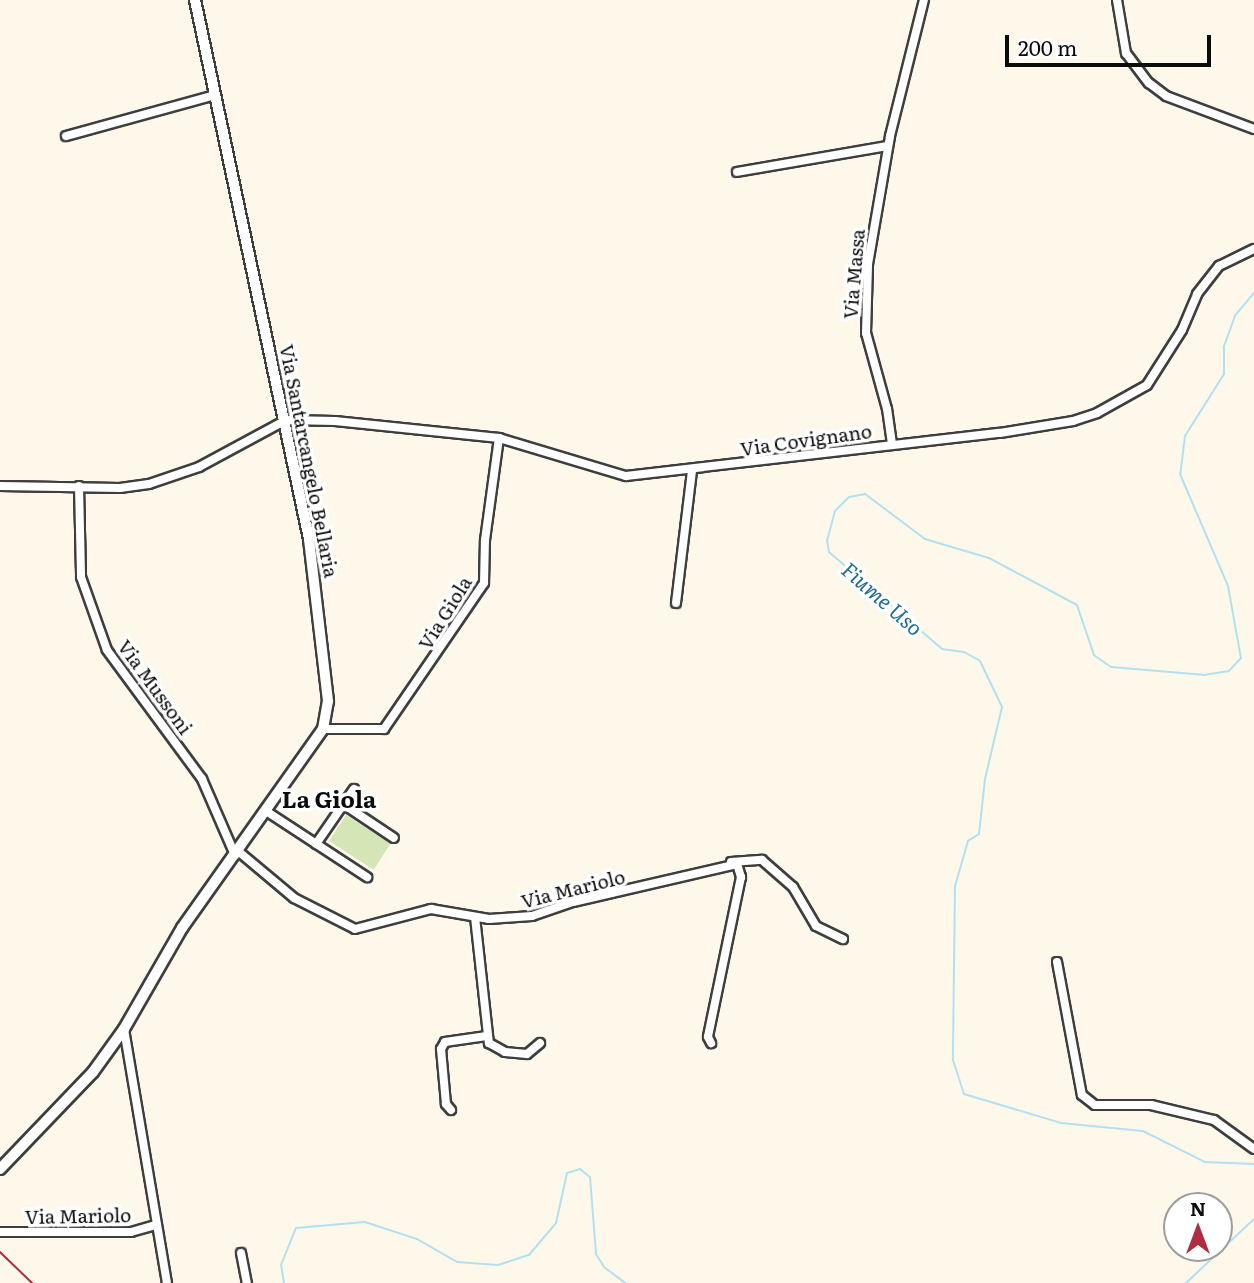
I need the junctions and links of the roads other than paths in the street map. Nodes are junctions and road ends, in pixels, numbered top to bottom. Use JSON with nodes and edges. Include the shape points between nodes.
{"nodes":[{"id":1,"x":195,"y":0,"type":"edge"},
{"id":2,"x":924,"y":0,"type":"edge"},
{"id":3,"x":1117,"y":0,"type":"edge"},
{"id":4,"x":215,"y":95,"type":"junction"},
{"id":5,"x":1254,"y":129,"type":"edge"},
{"id":6,"x":66,"y":136,"type":"dead end"},
{"id":7,"x":888,"y":146,"type":"junction"},
{"id":8,"x":737,"y":173,"type":"dead end"},
{"id":9,"x":1254,"y":249,"type":"edge"},
{"id":10,"x":286,"y":420,"type":"junction"},
{"id":11,"x":499,"y":438,"type":"junction"},
{"id":12,"x":892,"y":444,"type":"junction"},
{"id":13,"x":692,"y":471,"type":"junction"},
{"id":14,"x":0,"y":486,"type":"edge"},
{"id":15,"x":79,"y":486,"type":"junction"},
{"id":16,"x":676,"y":603,"type":"dead end"},
{"id":17,"x":323,"y":729,"type":"junction"},
{"id":18,"x":354,"y":789,"type":"dead end"},
{"id":19,"x":344,"y":804,"type":"junction"},
{"id":20,"x":266,"y":811,"type":"junction"},
{"id":21,"x":394,"y":838,"type":"dead end"},
{"id":22,"x":316,"y":844,"type":"junction"},
{"id":23,"x":236,"y":853,"type":"junction"},
{"id":24,"x":731,"y":862,"type":"junction"},
{"id":25,"x":366,"y":877,"type":"dead end"},
{"id":26,"x":475,"y":918,"type":"junction"},
{"id":27,"x":843,"y":939,"type":"dead end"},
{"id":28,"x":1057,"y":962,"type":"dead end"},
{"id":29,"x":124,"y":1029,"type":"junction"},
{"id":30,"x":487,"y":1036,"type":"junction"},
{"id":31,"x":540,"y":1043,"type":"dead end"},
{"id":32,"x":711,"y":1043,"type":"dead end"},
{"id":33,"x":451,"y":1110,"type":"dead end"},
{"id":34,"x":1254,"y":1149,"type":"edge"},
{"id":35,"x":0,"y":1169,"type":"edge"},
{"id":36,"x":156,"y":1225,"type":"junction"},
{"id":37,"x":0,"y":1232,"type":"edge"},
{"id":38,"x":241,"y":1253,"type":"dead end"},
{"id":39,"x":167,"y":1283,"type":"edge"},
{"id":40,"x":247,"y":1283,"type":"edge"}],
"edges":[{"from":1,"to":4,"type":"street","name":"Via Santarcangelo Bellaria"},
{"from":2,"to":7,"type":"street","name":"Via Massa"},
{"from":3,"to":5,"type":"street","via":[[1126,53],[1149,83],[1166,96]]},
{"from":4,"to":6,"type":"street"},
{"from":4,"to":10,"type":"street","name":"Via Santarcangelo Bellaria"},
{"from":7,"to":8,"type":"street"},
{"from":7,"to":12,"type":"street","name":"Via Massa","via":[[864,314]]},
{"from":9,"to":12,"type":"street","name":"Via Covignano","via":[[1219,266],[1197,293],[1182,330],[1147,385],[1097,413],[1000,433]]},
{"from":10,"to":11,"type":"street","name":"Via Covignano"},
{"from":10,"to":15,"type":"street","via":[[174,478],[120,488]]},
{"from":10,"to":17,"type":"street","name":"Via Santarcangelo Bellaria","via":[[309,539],[328,701]]},
{"from":11,"to":13,"type":"street","name":"Via Covignano","via":[[626,476]]},
{"from":11,"to":17,"type":"street","name":"Via Giola","via":[[484,583],[384,729]]},
{"from":12,"to":13,"type":"street","name":"Via Covignano"},
{"from":13,"to":16,"type":"street"},
{"from":14,"to":15,"type":"street"},
{"from":15,"to":23,"type":"street","name":"Via Mussoni","via":[[81,577],[107,650],[202,779]]},
{"from":17,"to":20,"type":"street","name":"Via Santarcangelo Bellaria"},
{"from":18,"to":19,"type":"street"},
{"from":19,"to":21,"type":"street"},
{"from":19,"to":22,"type":"street"},
{"from":20,"to":22,"type":"street"},
{"from":20,"to":23,"type":"street","name":"Via Santarcangelo Bellaria"},
{"from":22,"to":25,"type":"street"},
{"from":23,"to":26,"type":"street","name":"Via Mariolo","via":[[294,898],[344,927],[366,929],[431,909]]},
{"from":23,"to":29,"type":"street","name":"Via Santarcangelo Bellaria","via":[[182,928]]},
{"from":24,"to":26,"type":"street","name":"Via Mariolo","via":[[621,893],[573,901],[532,916]]},
{"from":24,"to":27,"type":"street","name":"Via Mariolo","via":[[762,860],[793,887],[816,926]]},
{"from":24,"to":32,"type":"street","via":[[741,877],[708,1037]]},
{"from":26,"to":30,"type":"street"},
{"from":28,"to":34,"type":"street","via":[[1082,1095],[1095,1105],[1151,1105],[1214,1120]]},
{"from":29,"to":35,"type":"street","name":"Via Santarcangelo Bellaria","via":[[93,1072]]},
{"from":29,"to":36,"type":"street"},
{"from":30,"to":31,"type":"street","via":[[493,1048],[505,1052],[527,1054]]},
{"from":30,"to":33,"type":"street","via":[[448,1038],[441,1049],[446,1104]]},
{"from":36,"to":37,"type":"street","name":"Via Mariolo","via":[[131,1232]]},
{"from":36,"to":39,"type":"street"},
{"from":38,"to":40,"type":"street"}]}
